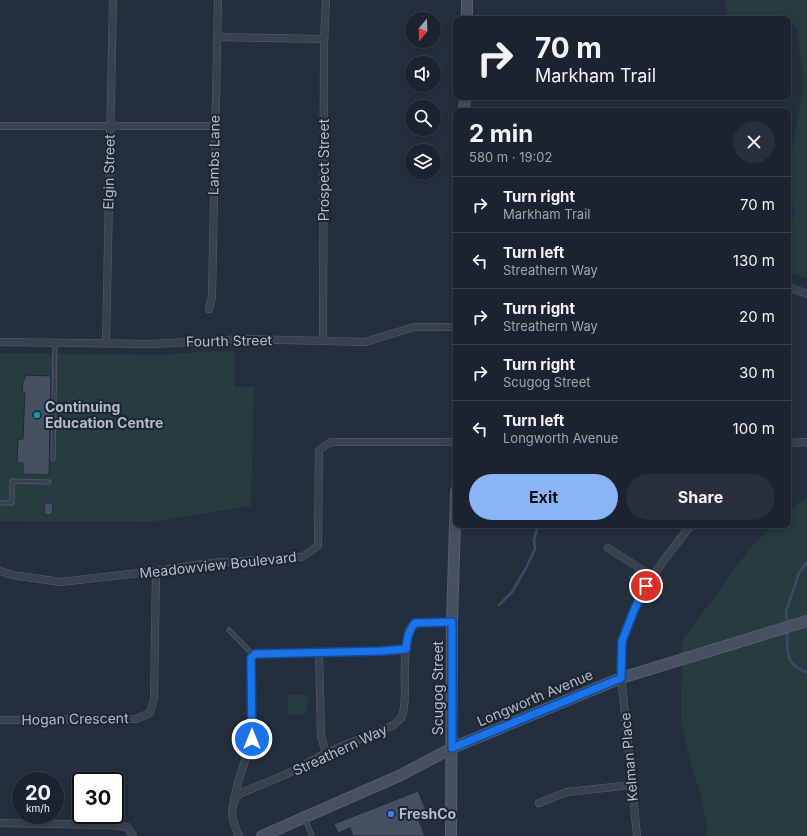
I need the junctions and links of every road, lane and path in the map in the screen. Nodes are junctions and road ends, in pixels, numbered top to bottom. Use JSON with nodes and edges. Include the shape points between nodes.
{"nodes":[{"id":1,"x":113,"y":0,"type":"edge"},
{"id":2,"x":218,"y":0,"type":"edge"},
{"id":3,"x":326,"y":0,"type":"edge"},
{"id":4,"x":467,"y":0,"type":"edge"},
{"id":5,"x":467,"y":16,"type":"edge"},
{"id":6,"x":217,"y":37,"type":"junction"},
{"id":7,"x":324,"y":39,"type":"junction"},
{"id":8,"x":0,"y":126,"type":"edge"},
{"id":9,"x":215,"y":126,"type":"junction"},
{"id":10,"x":110,"y":127,"type":"junction"},
{"id":11,"x":791,"y":288,"type":"edge"},
{"id":12,"x":807,"y":294,"type":"edge"},
{"id":13,"x":209,"y":309,"type":"dead end"},
{"id":14,"x":453,"y":328,"type":"edge"},
{"id":15,"x":323,"y":341,"type":"junction"},
{"id":16,"x":0,"y":342,"type":"edge"},
{"id":17,"x":55,"y":343,"type":"junction"},
{"id":18,"x":106,"y":343,"type":"junction"},
{"id":19,"x":453,"y":442,"type":"edge"},
{"id":20,"x":807,"y":442,"type":"edge"},
{"id":21,"x":791,"y":443,"type":"edge"},
{"id":22,"x":53,"y":459,"type":"dead end"},
{"id":23,"x":49,"y":482,"type":"dead end"},
{"id":24,"x":0,"y":503,"type":"edge"},
{"id":25,"x":455,"y":528,"type":"edge"},
{"id":26,"x":688,"y":528,"type":"edge"},
{"id":27,"x":608,"y":548,"type":"dead end"},
{"id":28,"x":156,"y":571,"type":"junction"},
{"id":29,"x":0,"y":572,"type":"edge"},
{"id":30,"x":652,"y":576,"type":"junction"},
{"id":31,"x":807,"y":621,"type":"edge"},
{"id":32,"x":452,"y":622,"type":"junction"},
{"id":33,"x":229,"y":630,"type":"dead end"},
{"id":34,"x":406,"y":649,"type":"junction"},
{"id":35,"x":319,"y":652,"type":"junction"},
{"id":36,"x":253,"y":655,"type":"junction"},
{"id":37,"x":621,"y":678,"type":"junction"},
{"id":38,"x":0,"y":720,"type":"edge"},
{"id":39,"x":452,"y":748,"type":"junction"},
{"id":40,"x":326,"y":753,"type":"junction"},
{"id":41,"x":632,"y":785,"type":"junction"},
{"id":42,"x":234,"y":799,"type":"junction"},
{"id":43,"x":539,"y":803,"type":"dead end"},
{"id":44,"x":304,"y":818,"type":"junction"},
{"id":45,"x":0,"y":823,"type":"edge"},
{"id":46,"x":133,"y":836,"type":"edge"},
{"id":47,"x":239,"y":836,"type":"edge"},
{"id":48,"x":262,"y":836,"type":"edge"},
{"id":49,"x":312,"y":836,"type":"edge"},
{"id":50,"x":451,"y":836,"type":"edge"},
{"id":51,"x":637,"y":836,"type":"edge"}],
"edges":[{"from":1,"to":10,"type":"street","name":"Elgin Street"},
{"from":2,"to":6,"type":"street","name":"Lambs Lane"},
{"from":3,"to":7,"type":"street","name":"Prospect Street"},
{"from":4,"to":5,"type":"street"},
{"from":6,"to":7,"type":"street"},
{"from":6,"to":9,"type":"street","name":"Lambs Lane"},
{"from":7,"to":15,"type":"street","name":"Prospect Street"},
{"from":8,"to":10,"type":"street"},
{"from":9,"to":10,"type":"street"},
{"from":9,"to":13,"type":"street","name":"Lambs Lane","via":[[212,297]]},
{"from":10,"to":18,"type":"street","name":"Elgin Street"},
{"from":11,"to":12,"type":"street"},
{"from":14,"to":15,"type":"street","name":"Fourth Street","via":[[414,327],[365,342]]},
{"from":15,"to":18,"type":"street","name":"Fourth Street"},
{"from":16,"to":17,"type":"street","name":"Fourth Street"},
{"from":17,"to":18,"type":"street","name":"Fourth Street"},
{"from":17,"to":22,"type":"lane"},
{"from":19,"to":28,"type":"street","name":"Meadowview Boulevard","via":[[331,442],[319,450],[318,546],[302,557],[209,563]]},
{"from":20,"to":21,"type":"street"},
{"from":23,"to":24,"type":"lane","via":[[12,481],[12,503]]},
{"from":25,"to":32,"type":"street","name":"Scugog Street"},
{"from":26,"to":30,"type":"street","name":"Kelman Place"},
{"from":27,"to":30,"type":"street"},
{"from":28,"to":29,"type":"street","name":"Meadowview Boulevard","via":[[61,582]]},
{"from":28,"to":38,"type":"street","name":"Hogan Crescent","via":[[154,699],[150,713],[136,719]]},
{"from":30,"to":37,"type":"street","name":"Kelman Place","via":[[635,608],[622,641]]},
{"from":31,"to":37,"type":"street","name":"Longworth Avenue"},
{"from":32,"to":34,"type":"street","name":"Streathern Way","via":[[415,623],[410,628]]},
{"from":32,"to":39,"type":"street","name":"Scugog Street"},
{"from":33,"to":36,"type":"lane"},
{"from":34,"to":35,"type":"street"},
{"from":34,"to":40,"type":"street","name":"Streathern Way","via":[[404,707],[401,717],[394,724]]},
{"from":35,"to":36,"type":"street"},
{"from":35,"to":40,"type":"street","via":[[321,736]]},
{"from":36,"to":42,"type":"street","via":[[252,739]]},
{"from":37,"to":39,"type":"street","name":"Longworth Avenue"},
{"from":37,"to":41,"type":"street","name":"Kelman Place"},
{"from":39,"to":44,"type":"street","name":"Longworth Avenue","via":[[401,775]]},
{"from":39,"to":50,"type":"street","name":"Scugog Street"},
{"from":40,"to":42,"type":"street","name":"Streathern Way","via":[[287,774],[239,794]]},
{"from":41,"to":43,"type":"street","via":[[567,792]]},
{"from":41,"to":51,"type":"street","name":"Kelman Place"},
{"from":42,"to":47,"type":"street","via":[[233,816]]},
{"from":44,"to":48,"type":"street","name":"Longworth Avenue"},
{"from":44,"to":49,"type":"lane"},
{"from":45,"to":46,"type":"street","via":[[110,825],[127,827]]}]}
